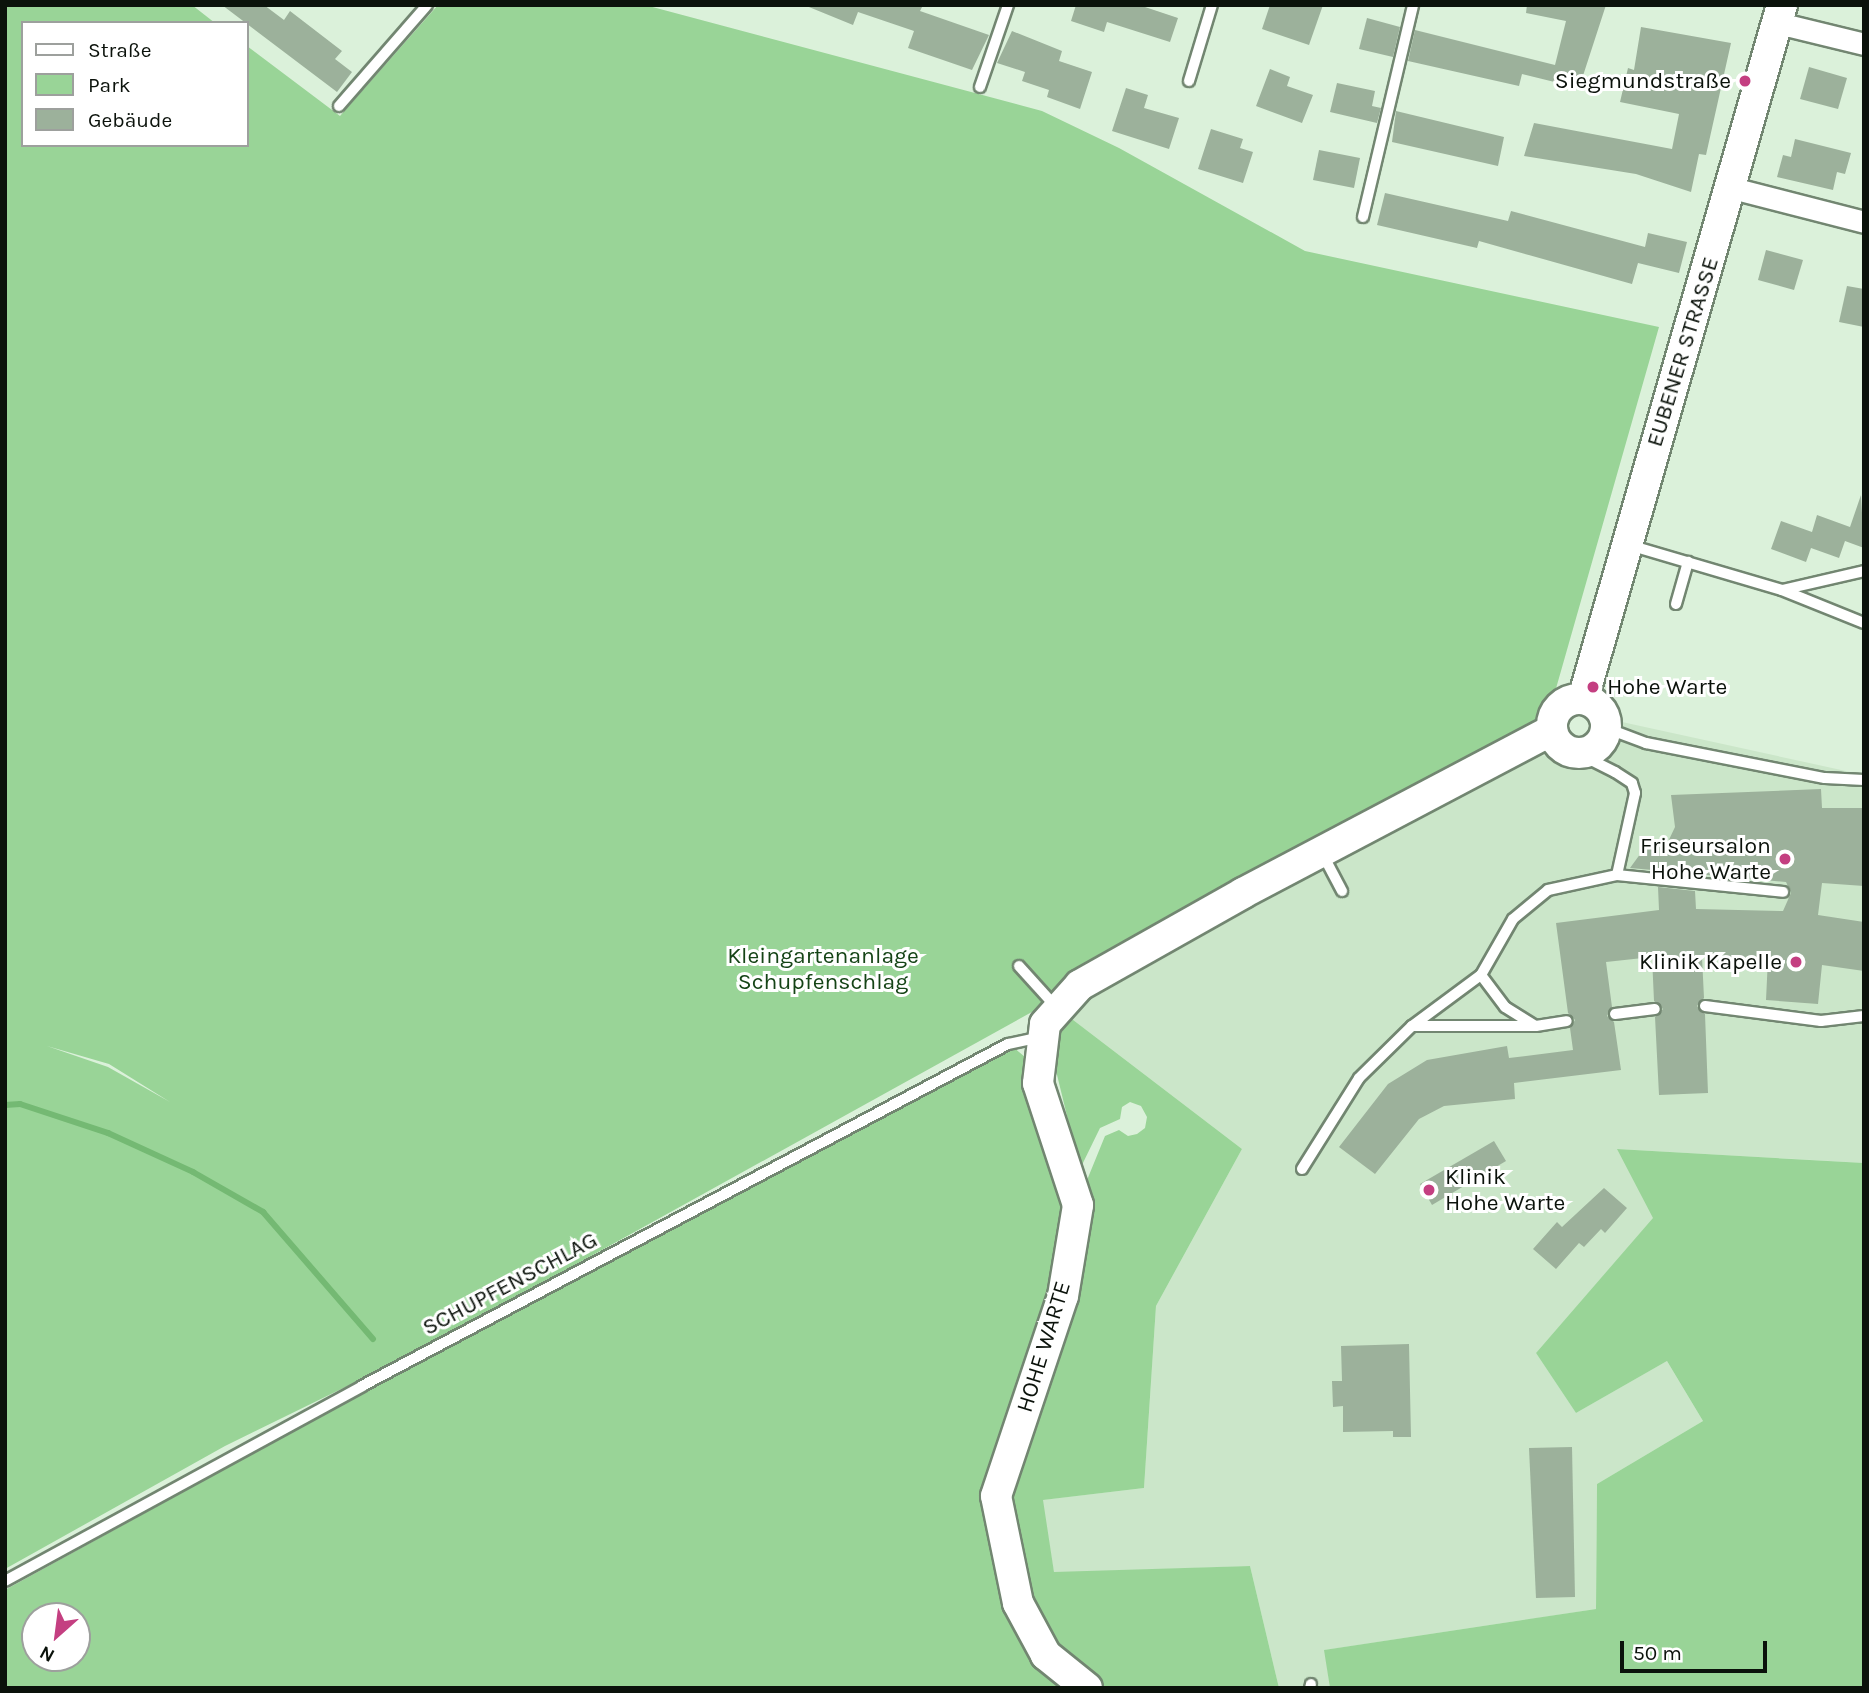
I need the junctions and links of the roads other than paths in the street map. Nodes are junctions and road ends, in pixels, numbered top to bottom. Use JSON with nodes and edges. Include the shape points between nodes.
{"nodes":[{"id":1,"x":426,"y":5,"type":"edge"},
{"id":2,"x":1008,"y":5,"type":"edge"},
{"id":3,"x":1212,"y":5,"type":"edge"},
{"id":4,"x":1413,"y":5,"type":"edge"},
{"id":5,"x":1780,"y":14,"type":"edge"},
{"id":6,"x":1864,"y":44,"type":"edge"},
{"id":7,"x":1189,"y":81,"type":"dead end"},
{"id":8,"x":980,"y":87,"type":"dead end"},
{"id":9,"x":339,"y":106,"type":"dead end"},
{"id":10,"x":1732,"y":188,"type":"junction"},
{"id":11,"x":1363,"y":218,"type":"dead end"},
{"id":12,"x":1864,"y":222,"type":"edge"},
{"id":13,"x":1626,"y":545,"type":"junction"},
{"id":14,"x":1688,"y":562,"type":"junction"},
{"id":15,"x":1864,"y":571,"type":"edge"},
{"id":16,"x":1782,"y":590,"type":"junction"},
{"id":17,"x":1676,"y":604,"type":"dead end"},
{"id":18,"x":1864,"y":623,"type":"edge"},
{"id":19,"x":1583,"y":699,"type":"junction"},
{"id":20,"x":1606,"y":728,"type":"junction"},
{"id":21,"x":1552,"y":730,"type":"junction"},
{"id":22,"x":1579,"y":754,"type":"junction"},
{"id":23,"x":1864,"y":780,"type":"edge"},
{"id":24,"x":1321,"y":851,"type":"junction"},
{"id":25,"x":1617,"y":875,"type":"junction"},
{"id":26,"x":1342,"y":891,"type":"dead end"},
{"id":27,"x":1783,"y":892,"type":"dead end"},
{"id":28,"x":1019,"y":966,"type":"dead end"},
{"id":29,"x":1481,"y":975,"type":"junction"},
{"id":30,"x":1705,"y":1006,"type":"dead end"},
{"id":31,"x":1057,"y":1008,"type":"junction"},
{"id":32,"x":1655,"y":1009,"type":"dead end"},
{"id":33,"x":1615,"y":1014,"type":"dead end"},
{"id":34,"x":1864,"y":1016,"type":"edge"},
{"id":35,"x":1567,"y":1021,"type":"dead end"},
{"id":36,"x":1412,"y":1026,"type":"junction"},
{"id":37,"x":1536,"y":1026,"type":"junction"},
{"id":38,"x":1040,"y":1037,"type":"junction"},
{"id":39,"x":1302,"y":1169,"type":"dead end"},
{"id":40,"x":5,"y":1581,"type":"edge"},
{"id":41,"x":1087,"y":1688,"type":"edge"}],
"edges":[{"from":1,"to":9,"type":"lane"},
{"from":2,"to":8,"type":"lane"},
{"from":3,"to":7,"type":"lane"},
{"from":4,"to":11,"type":"lane"},
{"from":5,"to":6,"type":"street"},
{"from":5,"to":10,"type":"street","name":"EUBENER STRASSE"},
{"from":10,"to":12,"type":"street"},
{"from":10,"to":13,"type":"street","name":"EUBENER STRASSE"},
{"from":13,"to":14,"type":"lane"},
{"from":13,"to":19,"type":"street","name":"EUBENER STRASSE"},
{"from":14,"to":16,"type":"lane"},
{"from":14,"to":17,"type":"lane"},
{"from":15,"to":16,"type":"lane"},
{"from":16,"to":18,"type":"lane"},
{"from":19,"to":20,"type":"street","via":[[1600,709]]},
{"from":19,"to":21,"type":"street","name":"HOHE WARTE","via":[[1563,704]]},
{"from":20,"to":22,"type":"street","via":[[1598,746]]},
{"from":20,"to":23,"type":"lane","via":[[1646,743],[1825,778]]},
{"from":21,"to":22,"type":"street","via":[[1561,747]]},
{"from":21,"to":24,"type":"street","name":"HOHE WARTE"},
{"from":22,"to":25,"type":"lane","via":[[1632,783],[1635,793]]},
{"from":24,"to":26,"type":"lane"},
{"from":24,"to":31,"type":"street","name":"HOHE WARTE","via":[[1080,985]]},
{"from":25,"to":27,"type":"lane"},
{"from":25,"to":29,"type":"lane","via":[[1549,890],[1513,919]]},
{"from":28,"to":31,"type":"lane"},
{"from":29,"to":36,"type":"lane"},
{"from":29,"to":37,"type":"lane","via":[[1505,1007]]},
{"from":30,"to":34,"type":"lane","via":[[1821,1021]]},
{"from":31,"to":38,"type":"street","name":"HOHE WARTE"},
{"from":32,"to":33,"type":"lane"},
{"from":35,"to":37,"type":"lane"},
{"from":36,"to":37,"type":"lane"},
{"from":36,"to":39,"type":"lane","via":[[1359,1078]]},
{"from":38,"to":40,"type":"lane","name":"SCHUPFENSCHLAG","via":[[1008,1044],[983,1057]]},
{"from":38,"to":41,"type":"street","name":"HOHE WARTE","via":[[1038,1083],[1077,1205],[1063,1296],[996,1496],[1018,1603],[1046,1655]]}]}
